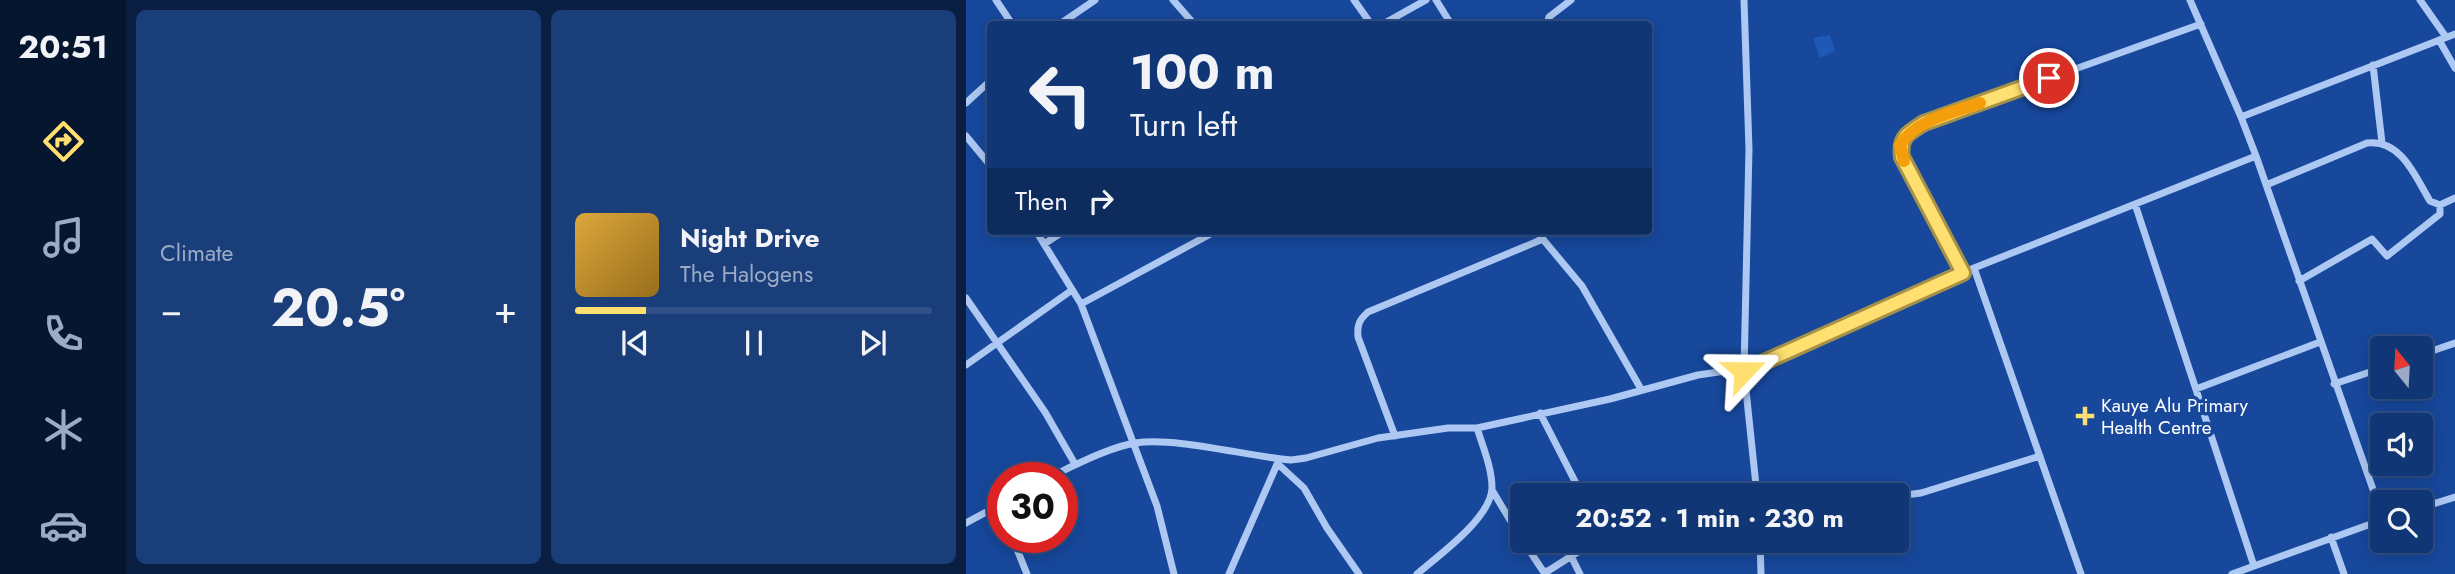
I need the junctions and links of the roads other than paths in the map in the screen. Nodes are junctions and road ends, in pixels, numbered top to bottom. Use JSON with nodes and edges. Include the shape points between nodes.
{"nodes":[{"id":1,"x":996,"y":0,"type":"edge"},
{"id":2,"x":1095,"y":0,"type":"edge"},
{"id":3,"x":1173,"y":0,"type":"edge"},
{"id":4,"x":1354,"y":0,"type":"edge"},
{"id":5,"x":1426,"y":0,"type":"edge"},
{"id":6,"x":1436,"y":0,"type":"edge"},
{"id":7,"x":1571,"y":0,"type":"edge"},
{"id":8,"x":1744,"y":0,"type":"edge"},
{"id":9,"x":2190,"y":0,"type":"edge"},
{"id":10,"x":2420,"y":0,"type":"edge"},
{"id":11,"x":1010,"y":21,"type":"edge"},
{"id":12,"x":1064,"y":21,"type":"edge"},
{"id":13,"x":1191,"y":21,"type":"edge"},
{"id":14,"x":1369,"y":21,"type":"edge"},
{"id":15,"x":1388,"y":21,"type":"edge"},
{"id":16,"x":1449,"y":21,"type":"edge"},
{"id":17,"x":1548,"y":21,"type":"edge"},
{"id":18,"x":2201,"y":24,"type":"junction"},
{"id":19,"x":2455,"y":34,"type":"edge"},
{"id":20,"x":2443,"y":39,"type":"junction"},
{"id":21,"x":2373,"y":65,"type":"junction"},
{"id":22,"x":2455,"y":68,"type":"edge"},
{"id":23,"x":987,"y":84,"type":"edge"},
{"id":24,"x":966,"y":103,"type":"edge"},
{"id":25,"x":2241,"y":117,"type":"junction"},
{"id":26,"x":966,"y":136,"type":"edge"},
{"id":27,"x":2382,"y":143,"type":"junction"},
{"id":28,"x":2256,"y":156,"type":"junction"},
{"id":29,"x":987,"y":161,"type":"edge"},
{"id":30,"x":2266,"y":186,"type":"junction"},
{"id":31,"x":2455,"y":198,"type":"edge"},
{"id":32,"x":2135,"y":204,"type":"junction"},
{"id":33,"x":2440,"y":205,"type":"junction"},
{"id":34,"x":1038,"y":235,"type":"edge"},
{"id":35,"x":1057,"y":235,"type":"edge"},
{"id":36,"x":1209,"y":235,"type":"edge"},
{"id":37,"x":1540,"y":235,"type":"edge"},
{"id":38,"x":1543,"y":239,"type":"junction"},
{"id":39,"x":1044,"y":244,"type":"junction"},
{"id":40,"x":1974,"y":268,"type":"junction"},
{"id":41,"x":1963,"y":273,"type":"junction"},
{"id":42,"x":2299,"y":281,"type":"junction"},
{"id":43,"x":1072,"y":290,"type":"junction"},
{"id":44,"x":966,"y":298,"type":"edge"},
{"id":45,"x":1081,"y":304,"type":"junction"},
{"id":46,"x":997,"y":342,"type":"junction"},
{"id":47,"x":2320,"y":342,"type":"junction"},
{"id":48,"x":2455,"y":342,"type":"edge"},
{"id":49,"x":2433,"y":350,"type":"edge"},
{"id":50,"x":966,"y":365,"type":"edge"},
{"id":51,"x":1744,"y":371,"type":"junction"},
{"id":52,"x":2370,"y":372,"type":"edge"},
{"id":53,"x":2334,"y":384,"type":"junction"},
{"id":54,"x":2196,"y":388,"type":"junction"},
{"id":55,"x":1641,"y":389,"type":"junction"},
{"id":56,"x":1540,"y":413,"type":"junction"},
{"id":57,"x":1477,"y":428,"type":"junction"},
{"id":58,"x":1395,"y":436,"type":"junction"},
{"id":59,"x":1134,"y":443,"type":"junction"},
{"id":60,"x":2040,"y":456,"type":"junction"},
{"id":61,"x":1279,"y":461,"type":"junction"},
{"id":62,"x":1074,"y":462,"type":"edge"},
{"id":63,"x":1078,"y":463,"type":"edge"},
{"id":64,"x":1576,"y":483,"type":"edge"},
{"id":65,"x":1756,"y":483,"type":"edge"},
{"id":66,"x":1492,"y":490,"type":"junction"},
{"id":67,"x":2373,"y":490,"type":"edge"},
{"id":68,"x":1909,"y":494,"type":"edge"},
{"id":69,"x":2455,"y":497,"type":"edge"},
{"id":70,"x":2433,"y":504,"type":"edge"},
{"id":71,"x":987,"y":512,"type":"edge"},
{"id":72,"x":1510,"y":519,"type":"edge"},
{"id":73,"x":966,"y":523,"type":"edge"},
{"id":74,"x":2370,"y":524,"type":"edge"},
{"id":75,"x":2331,"y":537,"type":"junction"},
{"id":76,"x":1018,"y":553,"type":"edge"},
{"id":77,"x":1531,"y":553,"type":"edge"},
{"id":78,"x":1576,"y":553,"type":"edge"},
{"id":79,"x":1760,"y":553,"type":"edge"},
{"id":80,"x":1571,"y":556,"type":"junction"},
{"id":81,"x":2254,"y":566,"type":"junction"},
{"id":82,"x":1027,"y":574,"type":"edge"},
{"id":83,"x":1174,"y":574,"type":"edge"},
{"id":84,"x":1230,"y":574,"type":"edge"},
{"id":85,"x":1359,"y":574,"type":"edge"},
{"id":86,"x":1417,"y":574,"type":"edge"},
{"id":87,"x":1580,"y":574,"type":"edge"},
{"id":88,"x":1761,"y":574,"type":"edge"},
{"id":89,"x":2081,"y":574,"type":"edge"},
{"id":90,"x":2232,"y":574,"type":"edge"},
{"id":91,"x":2344,"y":574,"type":"edge"}],
"edges":[{"from":1,"to":11,"type":"street"},
{"from":2,"to":12,"type":"street"},
{"from":3,"to":13,"type":"street"},
{"from":4,"to":14,"type":"street"},
{"from":5,"to":15,"type":"street"},
{"from":6,"to":16,"type":"street"},
{"from":7,"to":17,"type":"street"},
{"from":8,"to":51,"type":"street","via":[[1749,149]]},
{"from":9,"to":18,"type":"street"},
{"from":10,"to":20,"type":"street"},
{"from":18,"to":25,"type":"street"},
{"from":18,"to":41,"type":"street","via":[[1909,132],[1900,145],[1902,157]]},
{"from":19,"to":20,"type":"street"},
{"from":20,"to":21,"type":"street"},
{"from":20,"to":22,"type":"street"},
{"from":21,"to":25,"type":"street"},
{"from":21,"to":27,"type":"street"},
{"from":23,"to":24,"type":"street"},
{"from":25,"to":28,"type":"street"},
{"from":26,"to":29,"type":"street"},
{"from":27,"to":30,"type":"street","via":[[2367,143]]},
{"from":27,"to":33,"type":"street","via":[[2404,159],[2430,201]]},
{"from":28,"to":30,"type":"street"},
{"from":28,"to":32,"type":"street"},
{"from":30,"to":42,"type":"street"},
{"from":31,"to":33,"type":"street"},
{"from":32,"to":40,"type":"street"},
{"from":32,"to":54,"type":"street"},
{"from":33,"to":42,"type":"street","via":[[2440,214],[2387,256],[2372,239]]},
{"from":34,"to":39,"type":"street"},
{"from":35,"to":39,"type":"street"},
{"from":36,"to":45,"type":"street"},
{"from":37,"to":38,"type":"street"},
{"from":38,"to":55,"type":"street","via":[[1582,286]]},
{"from":38,"to":58,"type":"street","via":[[1362,318],[1358,337]]},
{"from":39,"to":43,"type":"street"},
{"from":40,"to":41,"type":"street"},
{"from":40,"to":60,"type":"street"},
{"from":41,"to":51,"type":"street"},
{"from":42,"to":47,"type":"street"},
{"from":43,"to":45,"type":"street"},
{"from":43,"to":46,"type":"street"},
{"from":44,"to":46,"type":"street"},
{"from":45,"to":59,"type":"street"},
{"from":46,"to":50,"type":"street"},
{"from":46,"to":62,"type":"street"},
{"from":47,"to":53,"type":"street"},
{"from":47,"to":54,"type":"street"},
{"from":48,"to":49,"type":"street"},
{"from":51,"to":55,"type":"street","via":[[1698,375]]},
{"from":51,"to":65,"type":"street"},
{"from":52,"to":53,"type":"street"},
{"from":53,"to":67,"type":"street"},
{"from":54,"to":81,"type":"street"},
{"from":55,"to":56,"type":"street"},
{"from":56,"to":57,"type":"street"},
{"from":56,"to":64,"type":"street"},
{"from":57,"to":58,"type":"street"},
{"from":57,"to":66,"type":"street"},
{"from":58,"to":61,"type":"street"},
{"from":59,"to":61,"type":"street","via":[[1171,443]]},
{"from":59,"to":63,"type":"street"},
{"from":59,"to":83,"type":"street","via":[[1157,506]]},
{"from":60,"to":68,"type":"street"},
{"from":60,"to":89,"type":"street"},
{"from":61,"to":84,"type":"street"},
{"from":61,"to":85,"type":"street","via":[[1304,488]]},
{"from":66,"to":72,"type":"street"},
{"from":66,"to":86,"type":"street","via":[[1476,520]]},
{"from":69,"to":70,"type":"street"},
{"from":71,"to":73,"type":"street"},
{"from":74,"to":75,"type":"street"},
{"from":75,"to":81,"type":"street"},
{"from":75,"to":91,"type":"street"},
{"from":76,"to":82,"type":"street"},
{"from":77,"to":80,"type":"street","via":[[1543,571]]},
{"from":78,"to":80,"type":"street"},
{"from":79,"to":88,"type":"street"},
{"from":80,"to":87,"type":"street"},
{"from":81,"to":90,"type":"street"}]}
